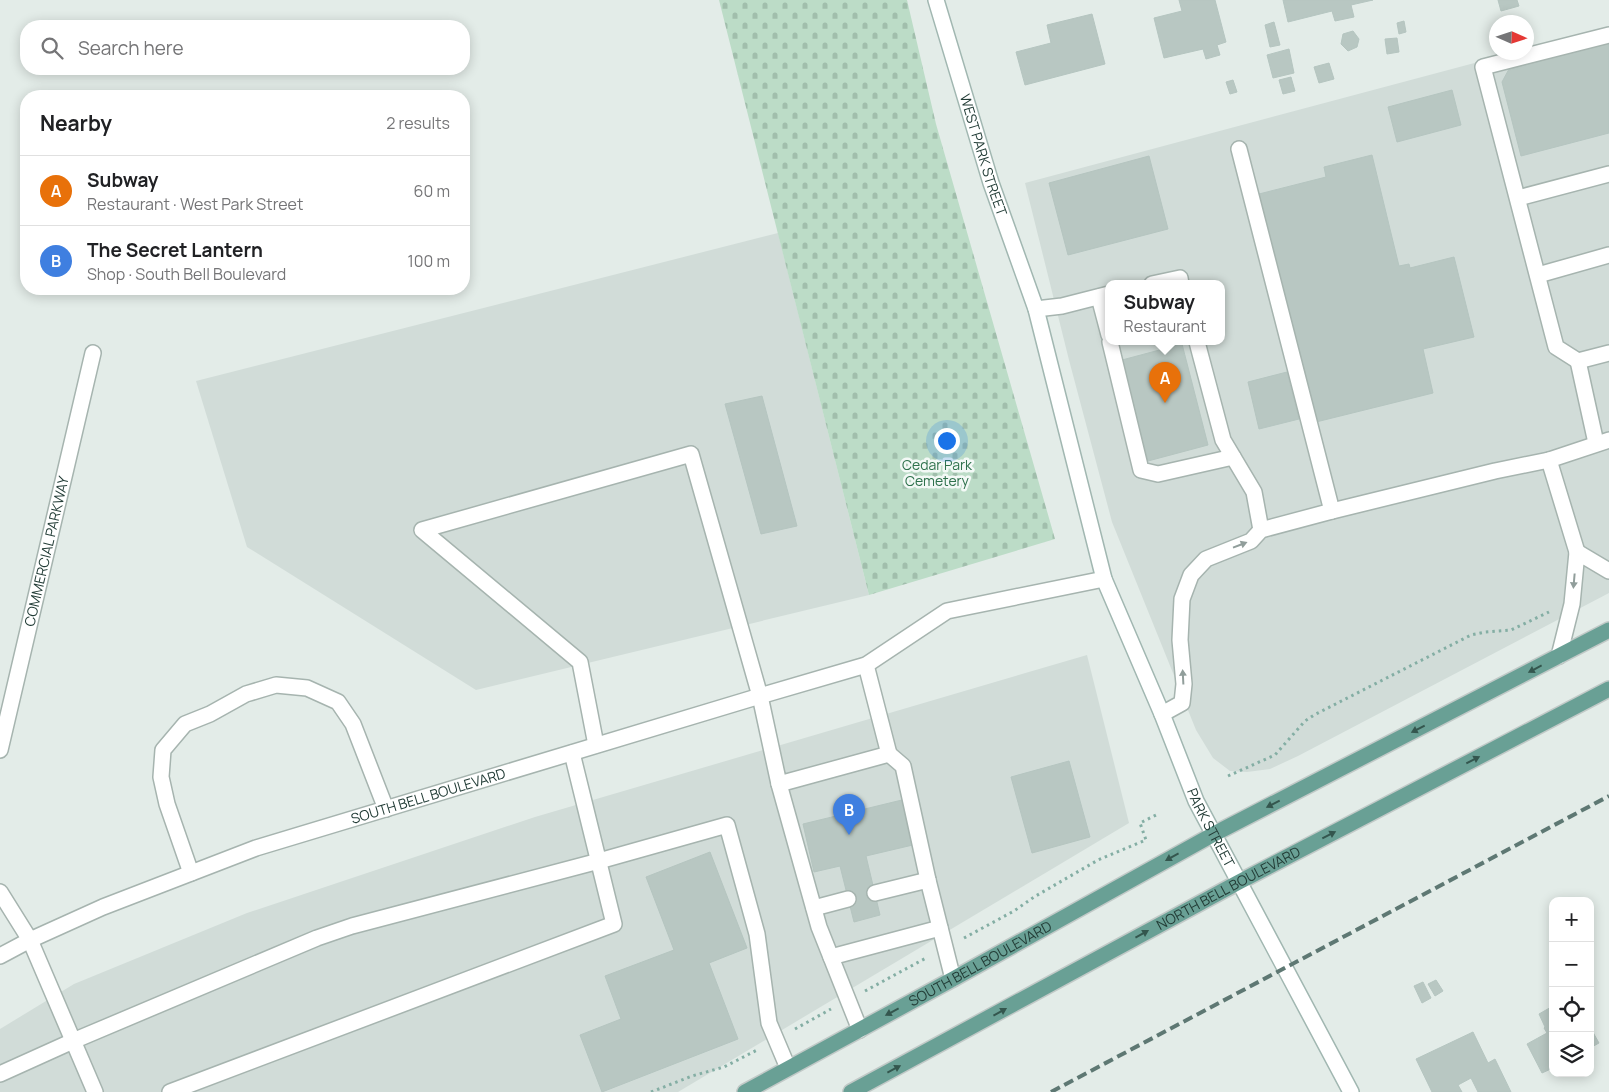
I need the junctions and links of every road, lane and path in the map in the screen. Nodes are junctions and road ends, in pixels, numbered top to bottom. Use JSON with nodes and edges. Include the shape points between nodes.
{"nodes":[{"id":1,"x":936,"y":0,"type":"edge"},
{"id":2,"x":1609,"y":34,"type":"edge"},
{"id":3,"x":1239,"y":149,"type":"dead end"},
{"id":4,"x":1609,"y":174,"type":"edge"},
{"id":5,"x":1518,"y":198,"type":"junction"},
{"id":6,"x":1609,"y":255,"type":"edge"},
{"id":7,"x":1538,"y":275,"type":"junction"},
{"id":8,"x":1104,"y":296,"type":"edge"},
{"id":9,"x":1036,"y":309,"type":"junction"},
{"id":10,"x":1111,"y":345,"type":"edge"},
{"id":11,"x":1198,"y":345,"type":"edge"},
{"id":12,"x":93,"y":353,"type":"dead end"},
{"id":13,"x":1609,"y":353,"type":"edge"},
{"id":14,"x":1578,"y":361,"type":"junction"},
{"id":15,"x":1603,"y":442,"type":"edge"},
{"id":16,"x":1233,"y":457,"type":"junction"},
{"id":17,"x":1550,"y":460,"type":"junction"},
{"id":18,"x":1332,"y":511,"type":"junction"},
{"id":19,"x":1261,"y":530,"type":"junction"},
{"id":20,"x":1577,"y":552,"type":"junction"},
{"id":21,"x":1609,"y":571,"type":"edge"},
{"id":22,"x":1104,"y":579,"type":"junction"},
{"id":23,"x":1556,"y":608,"type":"dead end"},
{"id":24,"x":1609,"y":630,"type":"edge"},
{"id":25,"x":1560,"y":656,"type":"junction"},
{"id":26,"x":866,"y":666,"type":"junction"},
{"id":27,"x":1609,"y":689,"type":"edge"},
{"id":28,"x":760,"y":696,"type":"junction"},
{"id":29,"x":1162,"y":714,"type":"junction"},
{"id":30,"x":596,"y":745,"type":"junction"},
{"id":31,"x":0,"y":750,"type":"edge"},
{"id":32,"x":572,"y":753,"type":"junction"},
{"id":33,"x":889,"y":754,"type":"junction"},
{"id":34,"x":1228,"y":776,"type":"dead end"},
{"id":35,"x":779,"y":784,"type":"junction"},
{"id":36,"x":386,"y":809,"type":"junction"},
{"id":37,"x":1156,"y":815,"type":"dead end"},
{"id":38,"x":1214,"y":834,"type":"junction"},
{"id":39,"x":599,"y":861,"type":"junction"},
{"id":40,"x":191,"y":873,"type":"junction"},
{"id":41,"x":928,"y":880,"type":"junction"},
{"id":42,"x":1239,"y":882,"type":"junction"},
{"id":43,"x":0,"y":892,"type":"edge"},
{"id":44,"x":875,"y":893,"type":"dead end"},
{"id":45,"x":848,"y":899,"type":"dead end"},
{"id":46,"x":814,"y":908,"type":"junction"},
{"id":47,"x":940,"y":928,"type":"junction"},
{"id":48,"x":30,"y":940,"type":"junction"},
{"id":49,"x":946,"y":948,"type":"junction"},
{"id":50,"x":0,"y":956,"type":"edge"},
{"id":51,"x":831,"y":957,"type":"junction"},
{"id":52,"x":954,"y":979,"type":"junction"},
{"id":53,"x":848,"y":1000,"type":"junction"},
{"id":54,"x":860,"y":1030,"type":"junction"},
{"id":55,"x":776,"y":1039,"type":"junction"},
{"id":56,"x":73,"y":1041,"type":"junction"},
{"id":57,"x":788,"y":1068,"type":"junction"},
{"id":58,"x":0,"y":1074,"type":"edge"},
{"id":59,"x":95,"y":1092,"type":"edge"},
{"id":60,"x":170,"y":1092,"type":"edge"},
{"id":61,"x":650,"y":1092,"type":"edge"},
{"id":62,"x":745,"y":1092,"type":"edge"},
{"id":63,"x":851,"y":1092,"type":"edge"},
{"id":64,"x":1351,"y":1092,"type":"edge"}],
"edges":[{"from":1,"to":9,"type":"street","name":"WEST PARK STREET","via":[[991,183]]},
{"from":2,"to":5,"type":"street","via":[[1483,66]]},
{"from":3,"to":18,"type":"street"},
{"from":4,"to":5,"type":"street"},
{"from":5,"to":7,"type":"street"},
{"from":6,"to":7,"type":"street"},
{"from":7,"to":14,"type":"street","via":[[1556,347]]},
{"from":8,"to":9,"type":"street"},
{"from":9,"to":22,"type":"street","name":"WEST PARK STREET"},
{"from":10,"to":16,"type":"street","via":[[1141,470],[1158,474]]},
{"from":11,"to":16,"type":"street","via":[[1223,440]]},
{"from":12,"to":31,"type":"street","name":"COMMERCIAL PARKWAY"},
{"from":13,"to":14,"type":"street"},
{"from":14,"to":15,"type":"street"},
{"from":15,"to":17,"type":"street"},
{"from":16,"to":19,"type":"street","via":[[1254,492]]},
{"from":17,"to":18,"type":"street"},
{"from":17,"to":20,"type":"street"},
{"from":18,"to":19,"type":"street"},
{"from":29,"to":19,"type":"street","one_way":true,"via":[[1182,703],[1182,598],[1191,575],[1206,559],[1251,541]]},
{"from":20,"to":21,"type":"street"},
{"from":20,"to":25,"type":"street","one_way":true,"via":[[1572,604]]},
{"from":22,"to":26,"type":"street","name":"SOUTH BELL BOULEVARD","via":[[947,611]]},
{"from":22,"to":29,"type":"street","name":"PARK STREET"},
{"from":23,"to":34,"type":"path","via":[[1516,628],[1471,635],[1435,653],[1314,715],[1274,755]]},
{"from":24,"to":25,"type":"main road"},
{"from":25,"to":38,"type":"main road","one_way":true},
{"from":26,"to":28,"type":"street","name":"SOUTH BELL BOULEVARD"},
{"from":26,"to":33,"type":"street"},
{"from":42,"to":27,"type":"main road","name":"NORTH BELL BOULEVARD","one_way":true},
{"from":28,"to":30,"type":"street","name":"SOUTH BELL BOULEVARD"},
{"from":28,"to":30,"type":"street","via":[[691,454],[422,530],[580,662]]},
{"from":28,"to":35,"type":"street"},
{"from":29,"to":38,"type":"street","name":"PARK STREET","via":[[1196,801]]},
{"from":30,"to":32,"type":"street","name":"SOUTH BELL BOULEVARD"},
{"from":32,"to":36,"type":"street","name":"SOUTH BELL BOULEVARD"},
{"from":32,"to":39,"type":"street"},
{"from":33,"to":35,"type":"street"},
{"from":33,"to":41,"type":"street","via":[[904,766]]},
{"from":35,"to":46,"type":"street"},
{"from":36,"to":40,"type":"street","name":"SOUTH BELL BOULEVARD","via":[[256,848]]},
{"from":36,"to":40,"type":"street","via":[[353,724],[338,702],[307,688],[276,685],[246,694],[185,724],[163,750],[160,776]]},
{"from":37,"to":49,"type":"path","via":[[1140,823],[1146,840],[1098,860]]},
{"from":38,"to":42,"type":"street","name":"PARK STREET"},
{"from":38,"to":52,"type":"main road","name":"SOUTH BELL BOULEVARD","one_way":true},
{"from":39,"to":55,"type":"street","via":[[727,825],[757,934],[769,1023]]},
{"from":39,"to":56,"type":"street","via":[[352,926]]},
{"from":39,"to":60,"type":"street","via":[[614,924]]},
{"from":40,"to":48,"type":"street","name":"SOUTH BELL BOULEVARD"},
{"from":41,"to":44,"type":"street"},
{"from":41,"to":47,"type":"street"},
{"from":63,"to":42,"type":"main road","name":"NORTH BELL BOULEVARD","one_way":true},
{"from":42,"to":64,"type":"street","name":"PARK STREET"},
{"from":43,"to":48,"type":"street"},
{"from":45,"to":46,"type":"street"},
{"from":46,"to":51,"type":"street"},
{"from":47,"to":49,"type":"street"},
{"from":47,"to":51,"type":"street"},
{"from":48,"to":50,"type":"street","name":"SOUTH BELL BOULEVARD"},
{"from":48,"to":56,"type":"street"},
{"from":49,"to":52,"type":"street"},
{"from":49,"to":53,"type":"path"},
{"from":51,"to":53,"type":"street"},
{"from":52,"to":54,"type":"main road","name":"SOUTH BELL BOULEVARD","one_way":true},
{"from":53,"to":54,"type":"street"},
{"from":53,"to":55,"type":"path"},
{"from":54,"to":57,"type":"main road","name":"SOUTH BELL BOULEVARD"},
{"from":55,"to":57,"type":"street"},
{"from":55,"to":61,"type":"path","via":[[724,1067]]},
{"from":56,"to":58,"type":"street"},
{"from":56,"to":59,"type":"street"},
{"from":57,"to":62,"type":"main road","name":"SOUTH BELL BOULEVARD"}]}
